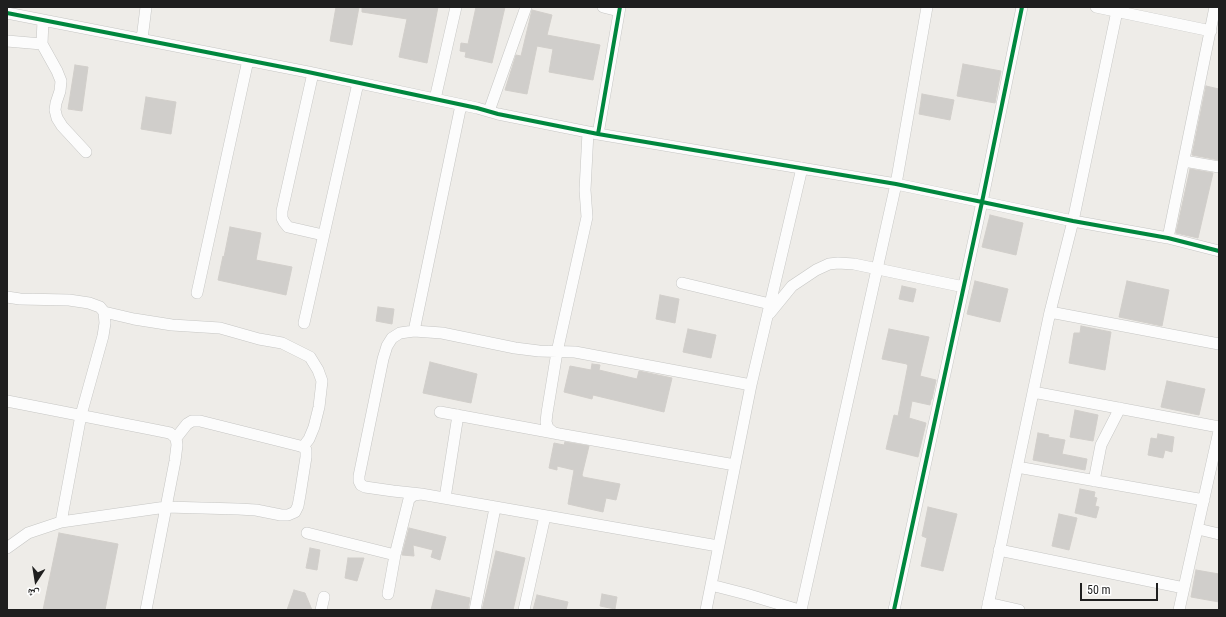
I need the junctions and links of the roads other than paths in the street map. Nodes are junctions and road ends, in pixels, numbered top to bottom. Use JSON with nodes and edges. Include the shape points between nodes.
{"nodes":[{"id":1,"x":146,"y":7,"type":"edge"},
{"id":2,"x":456,"y":7,"type":"edge"},
{"id":3,"x":526,"y":7,"type":"edge"},
{"id":4,"x":603,"y":7,"type":"edge"},
{"id":5,"x":927,"y":7,"type":"edge"},
{"id":6,"x":1022,"y":7,"type":"edge"},
{"id":7,"x":1096,"y":7,"type":"edge"},
{"id":8,"x":1216,"y":7,"type":"edge"},
{"id":9,"x":619,"y":9,"type":"edge"},
{"id":10,"x":1117,"y":11,"type":"junction"},
{"id":11,"x":7,"y":13,"type":"edge"},
{"id":12,"x":43,"y":20,"type":"junction"},
{"id":13,"x":1211,"y":31,"type":"junction"},
{"id":14,"x":142,"y":39,"type":"junction"},
{"id":15,"x":7,"y":40,"type":"edge"},
{"id":16,"x":42,"y":44,"type":"junction"},
{"id":17,"x":248,"y":60,"type":"junction"},
{"id":18,"x":313,"y":73,"type":"junction"},
{"id":19,"x":358,"y":83,"type":"junction"},
{"id":20,"x":435,"y":99,"type":"junction"},
{"id":21,"x":461,"y":105,"type":"junction"},
{"id":22,"x":489,"y":111,"type":"junction"},
{"id":23,"x":593,"y":133,"type":"junction"},
{"id":24,"x":86,"y":152,"type":"dead end"},
{"id":25,"x":1184,"y":161,"type":"junction"},
{"id":26,"x":1219,"y":167,"type":"edge"},
{"id":27,"x":802,"y":168,"type":"junction"},
{"id":28,"x":896,"y":184,"type":"junction"},
{"id":29,"x":982,"y":202,"type":"junction"},
{"id":30,"x":1073,"y":221,"type":"junction"},
{"id":31,"x":324,"y":236,"type":"junction"},
{"id":32,"x":1168,"y":238,"type":"junction"},
{"id":33,"x":1219,"y":250,"type":"edge"},
{"id":34,"x":877,"y":268,"type":"junction"},
{"id":35,"x":682,"y":283,"type":"dead end"},
{"id":36,"x":964,"y":287,"type":"junction"},
{"id":37,"x":197,"y":293,"type":"dead end"},
{"id":38,"x":7,"y":297,"type":"edge"},
{"id":39,"x":770,"y":304,"type":"junction"},
{"id":40,"x":104,"y":312,"type":"junction"},
{"id":41,"x":1050,"y":312,"type":"junction"},
{"id":42,"x":768,"y":315,"type":"junction"},
{"id":43,"x":304,"y":322,"type":"dead end"},
{"id":44,"x":414,"y":331,"type":"junction"},
{"id":45,"x":1219,"y":344,"type":"edge"},
{"id":46,"x":557,"y":352,"type":"junction"},
{"id":47,"x":751,"y":385,"type":"junction"},
{"id":48,"x":1033,"y":392,"type":"junction"},
{"id":49,"x":7,"y":401,"type":"edge"},
{"id":50,"x":1120,"y":408,"type":"junction"},
{"id":51,"x":440,"y":412,"type":"dead end"},
{"id":52,"x":81,"y":415,"type":"junction"},
{"id":53,"x":458,"y":415,"type":"junction"},
{"id":54,"x":1219,"y":427,"type":"edge"},
{"id":55,"x":1219,"y":431,"type":"edge"},
{"id":56,"x":554,"y":433,"type":"junction"},
{"id":57,"x":176,"y":438,"type":"junction"},
{"id":58,"x":303,"y":447,"type":"junction"},
{"id":59,"x":735,"y":465,"type":"junction"},
{"id":60,"x":1017,"y":467,"type":"junction"},
{"id":61,"x":1094,"y":480,"type":"junction"},
{"id":62,"x":422,"y":494,"type":"junction"},
{"id":63,"x":445,"y":498,"type":"junction"},
{"id":64,"x":1204,"y":500,"type":"junction"},
{"id":65,"x":166,"y":507,"type":"junction"},
{"id":66,"x":495,"y":508,"type":"junction"},
{"id":67,"x":545,"y":516,"type":"junction"},
{"id":68,"x":61,"y":522,"type":"junction"},
{"id":69,"x":1198,"y":529,"type":"junction"},
{"id":70,"x":307,"y":533,"type":"dead end"},
{"id":71,"x":1219,"y":534,"type":"edge"},
{"id":72,"x":718,"y":546,"type":"junction"},
{"id":73,"x":7,"y":548,"type":"edge"},
{"id":74,"x":999,"y":550,"type":"junction"},
{"id":75,"x":395,"y":555,"type":"junction"},
{"id":76,"x":711,"y":585,"type":"junction"},
{"id":77,"x":1184,"y":588,"type":"junction"},
{"id":78,"x":388,"y":594,"type":"dead end"},
{"id":79,"x":324,"y":597,"type":"dead end"},
{"id":80,"x":987,"y":607,"type":"edge"},
{"id":81,"x":146,"y":610,"type":"edge"},
{"id":82,"x":321,"y":610,"type":"edge"},
{"id":83,"x":475,"y":610,"type":"edge"},
{"id":84,"x":524,"y":610,"type":"edge"},
{"id":85,"x":706,"y":610,"type":"edge"},
{"id":86,"x":800,"y":610,"type":"edge"},
{"id":87,"x":894,"y":610,"type":"edge"},
{"id":88,"x":1019,"y":610,"type":"edge"},
{"id":89,"x":1179,"y":610,"type":"edge"}],
"edges":[{"from":1,"to":14,"type":"street"},
{"from":2,"to":20,"type":"street"},
{"from":3,"to":22,"type":"street"},
{"from":4,"to":9,"type":"street"},
{"from":5,"to":28,"type":"street"},
{"from":6,"to":29,"type":"street"},
{"from":7,"to":10,"type":"street"},
{"from":8,"to":13,"type":"street"},
{"from":9,"to":23,"type":"street"},
{"from":10,"to":13,"type":"street"},
{"from":10,"to":30,"type":"street"},
{"from":11,"to":12,"type":"street"},
{"from":12,"to":14,"type":"street"},
{"from":12,"to":16,"type":"street"},
{"from":13,"to":25,"type":"street"},
{"from":14,"to":17,"type":"street"},
{"from":15,"to":16,"type":"street"},
{"from":16,"to":24,"type":"street","via":[[61,81],[55,110],[57,118]]},
{"from":17,"to":18,"type":"street"},
{"from":17,"to":37,"type":"street"},
{"from":18,"to":19,"type":"street"},
{"from":18,"to":31,"type":"street","via":[[282,218],[288,226]]},
{"from":19,"to":20,"type":"street"},
{"from":19,"to":31,"type":"street"},
{"from":20,"to":21,"type":"street"},
{"from":21,"to":22,"type":"street"},
{"from":21,"to":44,"type":"street"},
{"from":22,"to":23,"type":"street"},
{"from":23,"to":27,"type":"street"},
{"from":23,"to":46,"type":"street","via":[[585,190],[587,217]]},
{"from":25,"to":26,"type":"street"},
{"from":25,"to":32,"type":"street"},
{"from":27,"to":28,"type":"street"},
{"from":27,"to":39,"type":"street"},
{"from":28,"to":29,"type":"street"},
{"from":28,"to":34,"type":"street"},
{"from":29,"to":30,"type":"street"},
{"from":29,"to":36,"type":"street"},
{"from":30,"to":32,"type":"street"},
{"from":30,"to":41,"type":"street"},
{"from":31,"to":43,"type":"street"},
{"from":32,"to":33,"type":"street"},
{"from":34,"to":36,"type":"street"},
{"from":34,"to":42,"type":"street","via":[[843,263],[830,264],[816,270],[792,286]]},
{"from":34,"to":86,"type":"street"},
{"from":35,"to":39,"type":"street"},
{"from":36,"to":87,"type":"street"},
{"from":38,"to":40,"type":"street","via":[[88,303],[100,306]]},
{"from":39,"to":42,"type":"street"},
{"from":40,"to":52,"type":"street","via":[[103,336]]},
{"from":40,"to":58,"type":"street","via":[[172,325],[220,328],[282,343],[310,357],[322,381],[314,427]]},
{"from":41,"to":45,"type":"street"},
{"from":41,"to":48,"type":"street"},
{"from":42,"to":47,"type":"street"},
{"from":44,"to":46,"type":"street","via":[[442,333],[515,348]]},
{"from":44,"to":62,"type":"street","via":[[400,333],[392,338],[387,346],[359,476],[360,485],[365,487]]},
{"from":46,"to":47,"type":"street","via":[[575,352]]},
{"from":46,"to":56,"type":"street","via":[[546,422]]},
{"from":47,"to":59,"type":"street"},
{"from":48,"to":50,"type":"street"},
{"from":48,"to":60,"type":"street"},
{"from":49,"to":52,"type":"street"},
{"from":50,"to":54,"type":"street"},
{"from":50,"to":61,"type":"street","via":[[1101,445]]},
{"from":51,"to":53,"type":"street"},
{"from":52,"to":57,"type":"street","via":[[170,433]]},
{"from":52,"to":68,"type":"street"},
{"from":53,"to":56,"type":"street"},
{"from":53,"to":63,"type":"street"},
{"from":55,"to":64,"type":"street"},
{"from":56,"to":59,"type":"street"},
{"from":57,"to":58,"type":"street","via":[[187,424],[200,421]]},
{"from":57,"to":65,"type":"street","via":[[178,445]]},
{"from":58,"to":65,"type":"street","via":[[306,450],[306,457],[295,512],[281,515],[231,508]]},
{"from":59,"to":72,"type":"street"},
{"from":60,"to":61,"type":"street"},
{"from":60,"to":74,"type":"street"},
{"from":61,"to":64,"type":"street"},
{"from":62,"to":63,"type":"street"},
{"from":62,"to":75,"type":"street","via":[[409,499]]},
{"from":63,"to":66,"type":"street"},
{"from":64,"to":69,"type":"street"},
{"from":65,"to":68,"type":"street"},
{"from":65,"to":81,"type":"street"},
{"from":66,"to":67,"type":"street"},
{"from":66,"to":83,"type":"street"},
{"from":67,"to":72,"type":"street"},
{"from":67,"to":84,"type":"street"},
{"from":68,"to":73,"type":"street","via":[[28,533]]},
{"from":69,"to":71,"type":"street"},
{"from":69,"to":77,"type":"street"},
{"from":70,"to":75,"type":"street"},
{"from":72,"to":76,"type":"street"},
{"from":74,"to":77,"type":"street"},
{"from":74,"to":80,"type":"street"},
{"from":75,"to":78,"type":"street"},
{"from":76,"to":85,"type":"street"},
{"from":76,"to":86,"type":"street"},
{"from":77,"to":89,"type":"street"},
{"from":79,"to":82,"type":"street"},
{"from":80,"to":88,"type":"street"}]}
